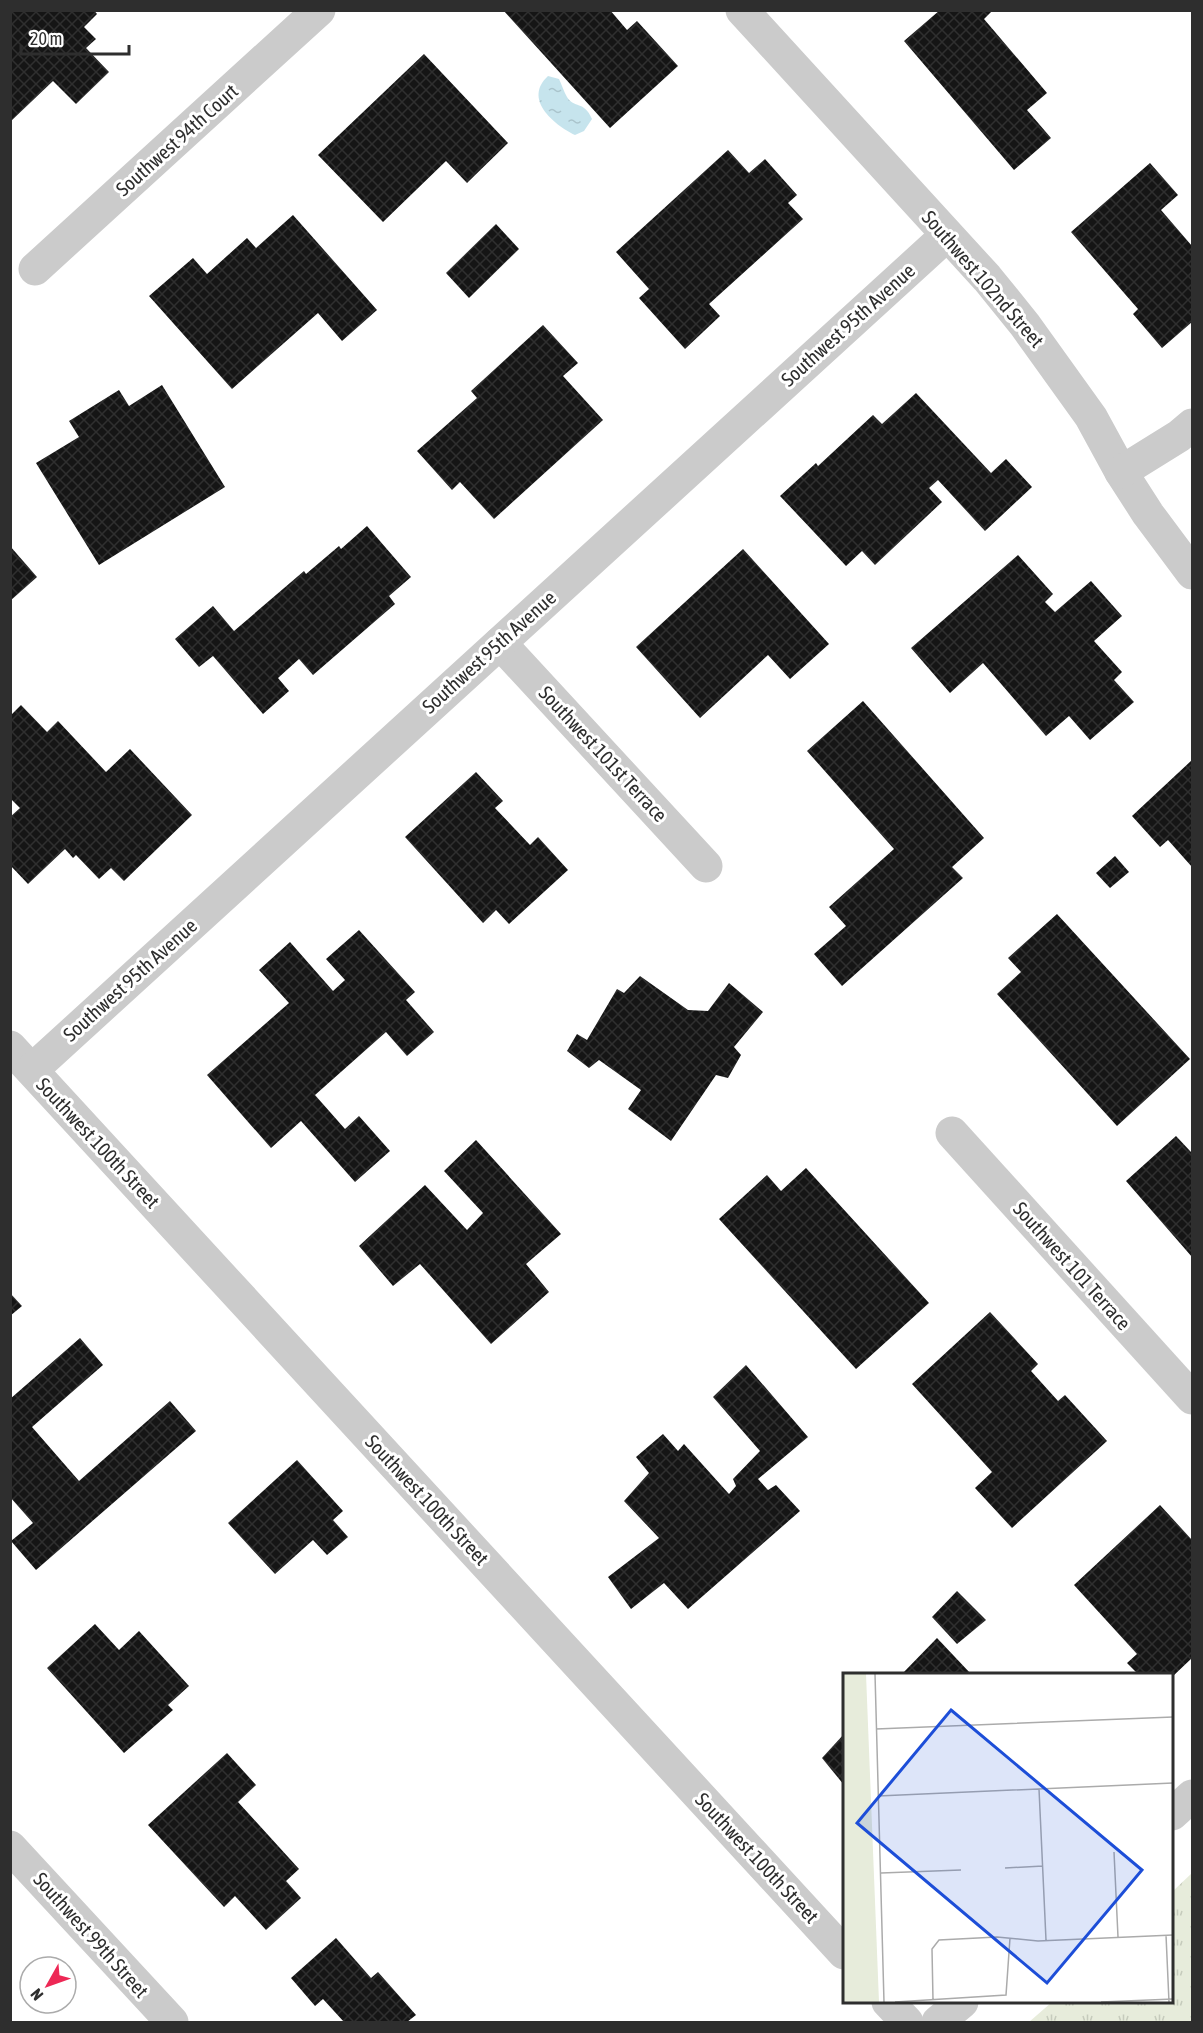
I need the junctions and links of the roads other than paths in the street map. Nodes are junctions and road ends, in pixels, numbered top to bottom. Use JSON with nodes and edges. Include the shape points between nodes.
{"nodes":[{"id":1,"x":319,"y":10,"type":"edge"},
{"id":2,"x":742,"y":10,"type":"edge"},
{"id":3,"x":947,"y":235,"type":"junction"},
{"id":4,"x":35,"y":269,"type":"dead end"},
{"id":5,"x":1192,"y":425,"type":"edge"},
{"id":6,"x":1121,"y":472,"type":"junction"},
{"id":7,"x":1192,"y":573,"type":"edge"},
{"id":8,"x":500,"y":643,"type":"junction"},
{"id":9,"x":706,"y":866,"type":"dead end"},
{"id":10,"x":21,"y":1059,"type":"edge"},
{"id":11,"x":951,"y":1133,"type":"dead end"},
{"id":12,"x":1192,"y":1398,"type":"edge"},
{"id":13,"x":1192,"y":1796,"type":"edge"},
{"id":14,"x":1173,"y":1813,"type":"edge"},
{"id":15,"x":10,"y":1847,"type":"edge"},
{"id":16,"x":843,"y":1952,"type":"edge"},
{"id":17,"x":890,"y":2003,"type":"edge"},
{"id":18,"x":960,"y":2003,"type":"edge"},
{"id":19,"x":172,"y":2022,"type":"edge"},
{"id":20,"x":907,"y":2022,"type":"edge"},
{"id":21,"x":938,"y":2022,"type":"edge"}],
"edges":[{"from":1,"to":4,"type":"street","name":"Southwest 94th Court"},
{"from":2,"to":3,"type":"street","name":"Southwest 102nd Street"},
{"from":3,"to":6,"type":"street","name":"Southwest 102nd Street","via":[[993,286],[1060,372],[1091,417]]},
{"from":3,"to":8,"type":"street","name":"Southwest 95th Avenue"},
{"from":5,"to":6,"type":"street"},
{"from":6,"to":7,"type":"street","name":"Southwest 102nd Street"},
{"from":8,"to":9,"type":"street","name":"Southwest 101st Terrace"},
{"from":8,"to":10,"type":"street","name":"Southwest 95th Avenue"},
{"from":10,"to":16,"type":"street","name":"Southwest 100th Street"},
{"from":11,"to":12,"type":"street","name":"Southwest 101 Terrace"},
{"from":13,"to":14,"type":"street"},
{"from":15,"to":19,"type":"street","name":"Southwest 99th Street"},
{"from":17,"to":20,"type":"street"},
{"from":18,"to":21,"type":"street"}]}
